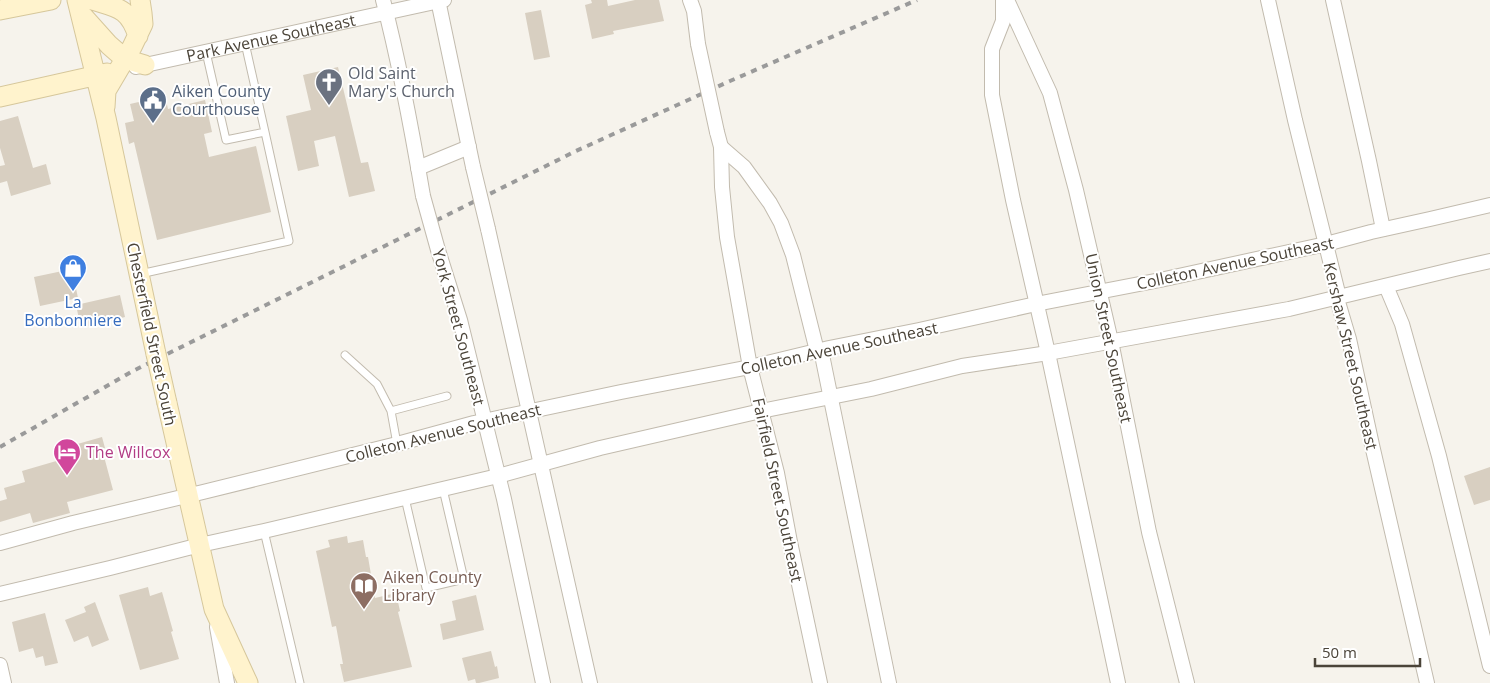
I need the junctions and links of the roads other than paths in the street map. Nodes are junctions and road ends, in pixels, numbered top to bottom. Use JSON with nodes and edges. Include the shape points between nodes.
{"nodes":[{"id":1,"x":51,"y":0,"type":"edge"},
{"id":2,"x":140,"y":0,"type":"edge"},
{"id":3,"x":440,"y":0,"type":"edge"},
{"id":4,"x":1003,"y":0,"type":"edge"},
{"id":5,"x":1007,"y":0,"type":"edge"},
{"id":6,"x":1268,"y":0,"type":"edge"},
{"id":7,"x":1334,"y":0,"type":"edge"},
{"id":8,"x":83,"y":4,"type":"edge"},
{"id":9,"x":694,"y":4,"type":"edge"},
{"id":10,"x":385,"y":6,"type":"edge"},
{"id":11,"x":0,"y":10,"type":"edge"},
{"id":12,"x":138,"y":36,"type":"junction"},
{"id":13,"x":245,"y":43,"type":"junction"},
{"id":14,"x":206,"y":52,"type":"junction"},
{"id":15,"x":122,"y":65,"type":"junction"},
{"id":16,"x":145,"y":65,"type":"joint"},
{"id":17,"x":96,"y":76,"type":"junction"},
{"id":18,"x":0,"y":97,"type":"edge"},
{"id":19,"x":106,"y":118,"type":"junction"},
{"id":20,"x":265,"y":132,"type":"junction"},
{"id":21,"x":469,"y":147,"type":"junction"},
{"id":22,"x":721,"y":147,"type":"junction"},
{"id":23,"x":418,"y":168,"type":"junction"},
{"id":24,"x":1490,"y":205,"type":"edge"},
{"id":25,"x":1383,"y":229,"type":"junction"},
{"id":26,"x":1326,"y":244,"type":"junction"},
{"id":27,"x":1490,"y":261,"type":"edge"},
{"id":28,"x":139,"y":274,"type":"junction"},
{"id":29,"x":1386,"y":286,"type":"junction"},
{"id":30,"x":1099,"y":292,"type":"junction"},
{"id":31,"x":1339,"y":297,"type":"junction"},
{"id":32,"x":1036,"y":304,"type":"junction"},
{"id":33,"x":1111,"y":341,"type":"junction"},
{"id":34,"x":819,"y":350,"type":"junction"},
{"id":35,"x":1048,"y":353,"type":"junction"},
{"id":36,"x":345,"y":355,"type":"dead end"},
{"id":37,"x":750,"y":367,"type":"junction"},
{"id":38,"x":447,"y":396,"type":"dead end"},
{"id":39,"x":830,"y":397,"type":"junction"},
{"id":40,"x":761,"y":410,"type":"junction"},
{"id":41,"x":391,"y":411,"type":"junction"},
{"id":42,"x":530,"y":412,"type":"junction"},
{"id":43,"x":484,"y":421,"type":"junction"},
{"id":44,"x":397,"y":444,"type":"junction"},
{"id":45,"x":541,"y":464,"type":"junction"},
{"id":46,"x":498,"y":476,"type":"junction"},
{"id":47,"x":443,"y":489,"type":"junction"},
{"id":48,"x":188,"y":496,"type":"junction"},
{"id":49,"x":405,"y":498,"type":"junction"},
{"id":50,"x":264,"y":531,"type":"junction"},
{"id":51,"x":0,"y":543,"type":"edge"},
{"id":52,"x":200,"y":545,"type":"junction"},
{"id":53,"x":0,"y":594,"type":"edge"},
{"id":54,"x":214,"y":609,"type":"junction"},
{"id":55,"x":0,"y":665,"type":"edge"},
{"id":56,"x":1490,"y":666,"type":"edge"},
{"id":57,"x":4,"y":683,"type":"edge"},
{"id":58,"x":227,"y":683,"type":"edge"},
{"id":59,"x":248,"y":683,"type":"edge"},
{"id":60,"x":300,"y":683,"type":"edge"},
{"id":61,"x":542,"y":683,"type":"edge"},
{"id":62,"x":590,"y":683,"type":"edge"},
{"id":63,"x":820,"y":683,"type":"edge"},
{"id":64,"x":889,"y":683,"type":"edge"},
{"id":65,"x":1118,"y":683,"type":"edge"},
{"id":66,"x":1187,"y":683,"type":"edge"},
{"id":67,"x":1427,"y":683,"type":"edge"}],
"edges":[{"from":1,"to":11,"type":"main road"},
{"from":2,"to":12,"type":"main road","name":"Chesterfield Street South","via":[[142,24]]},
{"from":3,"to":10,"type":"street","name":"Park Avenue Southeast"},
{"from":3,"to":21,"type":"street"},
{"from":4,"to":32,"type":"street","via":[[1003,21],[992,49],[992,95]]},
{"from":5,"to":30,"type":"street","name":"Union Street Southeast","via":[[1050,93]]},
{"from":6,"to":26,"type":"street","name":"Kershaw Street Southeast"},
{"from":7,"to":25,"type":"street"},
{"from":8,"to":12,"type":"main road","via":[[115,7],[129,16]]},
{"from":8,"to":15,"type":"main road"},
{"from":8,"to":17,"type":"main road","name":"Chesterfield Street South"},
{"from":9,"to":22,"type":"street","name":"Fairfield Street Southeast","bridge":true,"via":[[698,44]]},
{"from":10,"to":13,"type":"street","name":"Park Avenue Southeast"},
{"from":10,"to":23,"type":"street","name":"York Street Southeast"},
{"from":12,"to":15,"type":"main road","name":"Chesterfield Street South"},
{"from":13,"to":14,"type":"street","name":"Park Avenue Southeast"},
{"from":13,"to":20,"type":"lane"},
{"from":14,"to":16,"type":"street","name":"Park Avenue Southeast"},
{"from":14,"to":20,"type":"lane","via":[[226,140]]},
{"from":15,"to":16,"type":"main road"},
{"from":15,"to":17,"type":"main road"},
{"from":15,"to":19,"type":"main road","name":"Chesterfield Street South","via":[[106,91]]},
{"from":17,"to":18,"type":"main road"},
{"from":17,"to":19,"type":"main road","name":"Chesterfield Street South"},
{"from":19,"to":28,"type":"main road","name":"Chesterfield Street South"},
{"from":20,"to":28,"type":"lane","via":[[289,241]]},
{"from":21,"to":23,"type":"street"},
{"from":21,"to":42,"type":"street","bridge":true},
{"from":22,"to":34,"type":"street","via":[[744,167],[781,223]]},
{"from":22,"to":37,"type":"street","name":"Fairfield Street Southeast","via":[[727,237]]},
{"from":23,"to":43,"type":"street","name":"York Street Southeast","bridge":true},
{"from":24,"to":25,"type":"street","name":"Colleton Avenue Southeast"},
{"from":25,"to":26,"type":"street","name":"Colleton Avenue Southeast"},
{"from":26,"to":30,"type":"street","name":"Colleton Avenue Southeast"},
{"from":26,"to":31,"type":"street","name":"Kershaw Street Southeast"},
{"from":27,"to":29,"type":"street"},
{"from":28,"to":48,"type":"main road","name":"Chesterfield Street South","bridge":true},
{"from":29,"to":31,"type":"street"},
{"from":29,"to":56,"type":"street","via":[[1402,324],[1431,428]]},
{"from":30,"to":32,"type":"street","name":"Colleton Avenue Southeast"},
{"from":30,"to":33,"type":"street","name":"Union Street Southeast"},
{"from":31,"to":33,"type":"street"},
{"from":31,"to":67,"type":"street","name":"Kershaw Street Southeast"},
{"from":32,"to":34,"type":"street","name":"Colleton Avenue Southeast"},
{"from":32,"to":35,"type":"street"},
{"from":33,"to":35,"type":"street"},
{"from":33,"to":66,"type":"street","name":"Union Street Southeast","via":[[1149,532]]},
{"from":34,"to":37,"type":"street","name":"Colleton Avenue Southeast"},
{"from":34,"to":39,"type":"street"},
{"from":35,"to":39,"type":"street","via":[[962,366]]},
{"from":35,"to":65,"type":"street"},
{"from":36,"to":41,"type":"lane","via":[[377,384]]},
{"from":37,"to":40,"type":"street","name":"Fairfield Street Southeast"},
{"from":37,"to":42,"type":"street","name":"Colleton Avenue Southeast"},
{"from":38,"to":41,"type":"lane"},
{"from":39,"to":40,"type":"street"},
{"from":39,"to":64,"type":"street"},
{"from":40,"to":45,"type":"street"},
{"from":40,"to":63,"type":"street","name":"Fairfield Street Southeast"},
{"from":41,"to":44,"type":"lane"},
{"from":42,"to":43,"type":"street","name":"Colleton Avenue Southeast"},
{"from":42,"to":45,"type":"street"},
{"from":43,"to":44,"type":"street","name":"Colleton Avenue Southeast"},
{"from":43,"to":46,"type":"street","name":"York Street Southeast"},
{"from":44,"to":48,"type":"street","name":"Colleton Avenue Southeast"},
{"from":45,"to":46,"type":"street"},
{"from":45,"to":62,"type":"street"},
{"from":46,"to":47,"type":"street"},
{"from":46,"to":61,"type":"street","name":"York Street Southeast"},
{"from":47,"to":49,"type":"street"},
{"from":47,"to":49,"type":"lane","via":[[464,579],[426,588]]},
{"from":48,"to":51,"type":"street","name":"Colleton Avenue Southeast","via":[[73,522]]},
{"from":48,"to":52,"type":"main road","name":"Chesterfield Street South"},
{"from":49,"to":50,"type":"street"},
{"from":50,"to":52,"type":"street"},
{"from":50,"to":60,"type":"lane"},
{"from":52,"to":53,"type":"street"},
{"from":52,"to":54,"type":"main road","name":"Chesterfield Street South"},
{"from":54,"to":58,"type":"street"},
{"from":54,"to":59,"type":"main road","name":"Chesterfield Street South"},
{"from":55,"to":57,"type":"street"}]}
